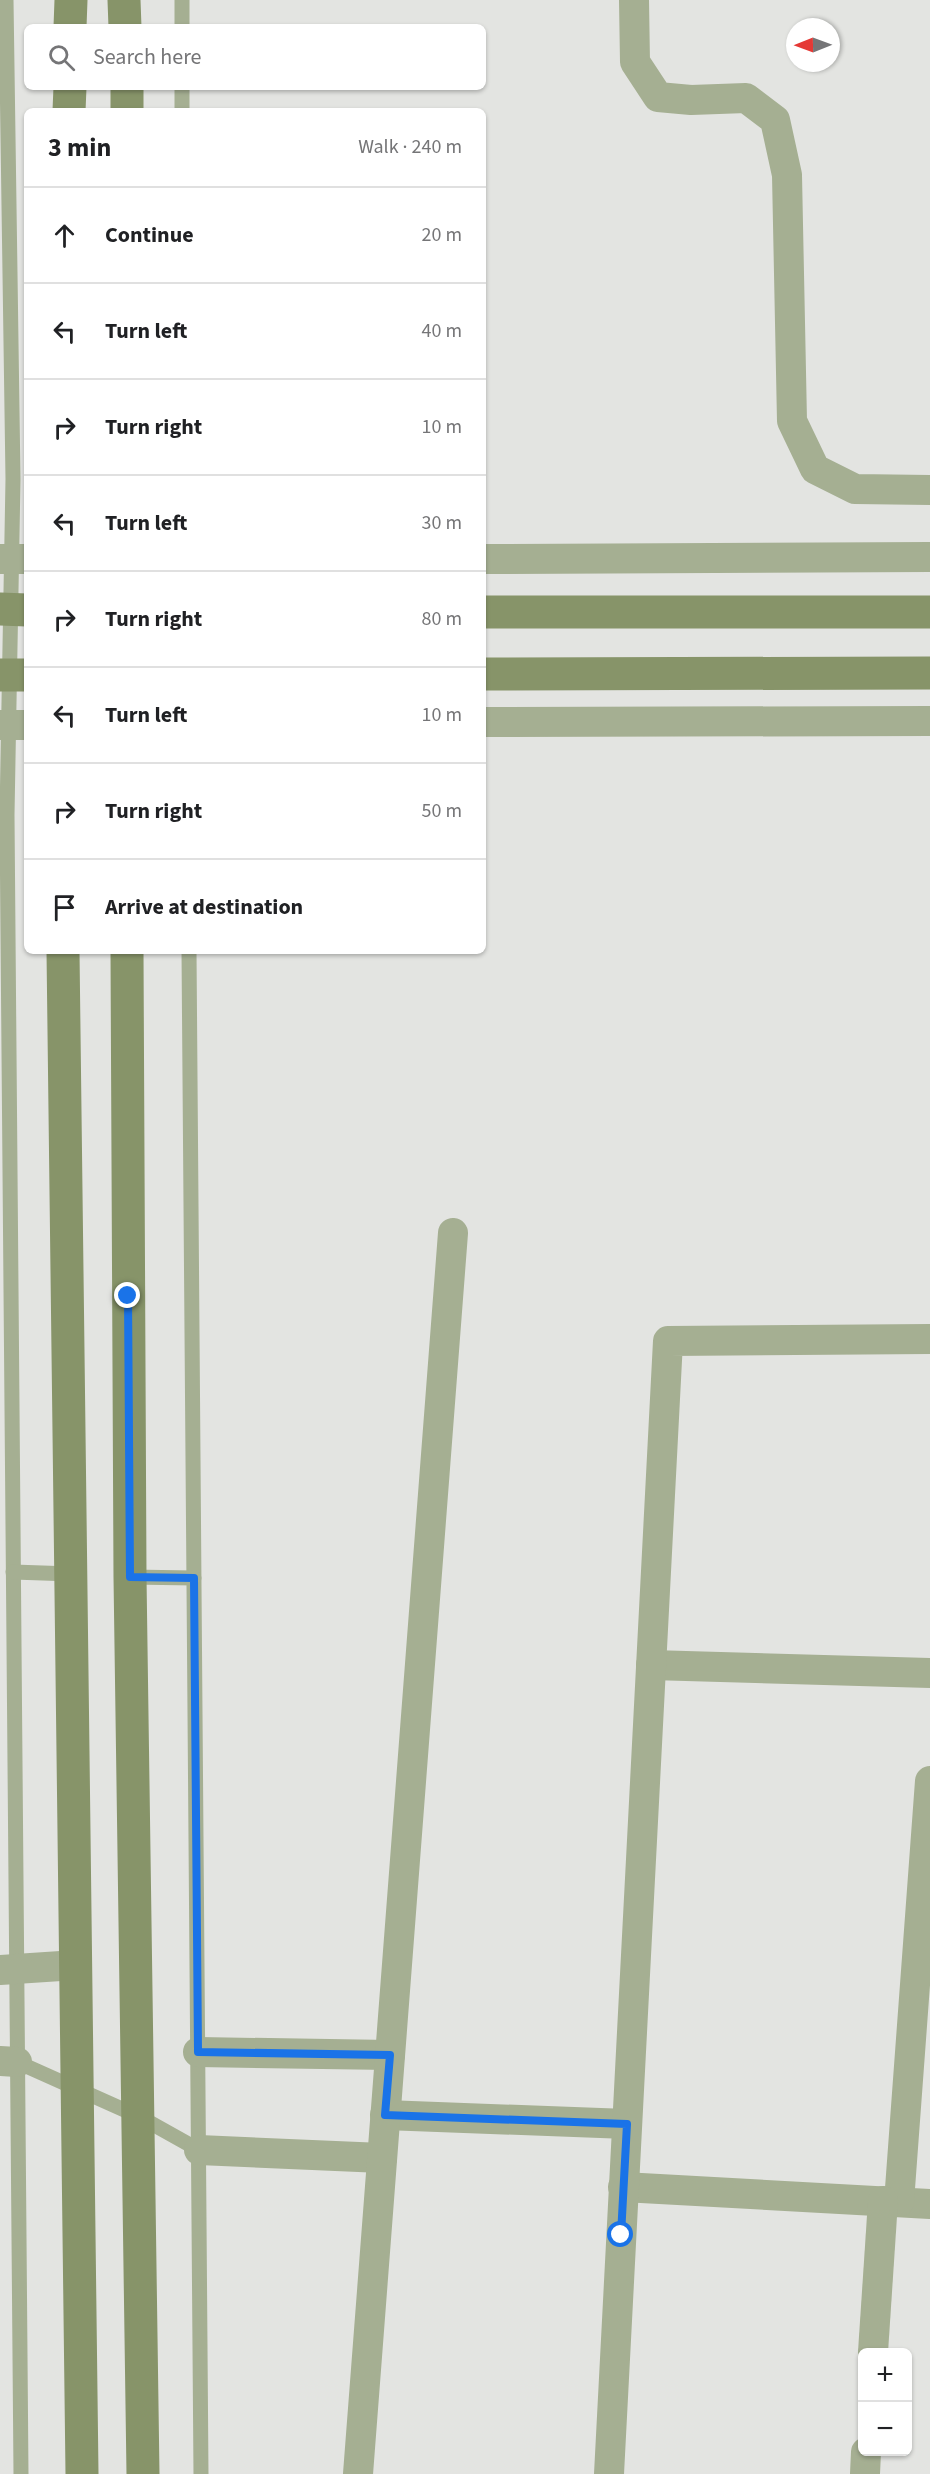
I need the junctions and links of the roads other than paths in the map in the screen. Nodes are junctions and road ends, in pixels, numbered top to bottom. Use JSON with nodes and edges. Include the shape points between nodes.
{"nodes":[{"id":1,"x":6,"y":0,"type":"edge"},
{"id":2,"x":71,"y":0,"type":"edge"},
{"id":3,"x":124,"y":0,"type":"edge"},
{"id":4,"x":182,"y":0,"type":"edge"},
{"id":5,"x":634,"y":0,"type":"edge"},
{"id":6,"x":70,"y":24,"type":"edge"},
{"id":7,"x":125,"y":24,"type":"edge"},
{"id":8,"x":182,"y":24,"type":"edge"},
{"id":9,"x":70,"y":90,"type":"edge"},
{"id":10,"x":127,"y":90,"type":"edge"},
{"id":11,"x":182,"y":90,"type":"edge"},
{"id":12,"x":69,"y":108,"type":"edge"},
{"id":13,"x":127,"y":108,"type":"edge"},
{"id":14,"x":182,"y":108,"type":"edge"},
{"id":15,"x":930,"y":490,"type":"edge"},
{"id":16,"x":930,"y":557,"type":"edge"},
{"id":17,"x":13,"y":559,"type":"edge"},
{"id":18,"x":486,"y":559,"type":"edge"},
{"id":19,"x":12,"y":609,"type":"edge"},
{"id":20,"x":486,"y":612,"type":"edge"},
{"id":21,"x":930,"y":612,"type":"edge"},
{"id":22,"x":930,"y":673,"type":"edge"},
{"id":23,"x":486,"y":674,"type":"edge"},
{"id":24,"x":12,"y":675,"type":"edge"},
{"id":25,"x":930,"y":721,"type":"edge"},
{"id":26,"x":486,"y":722,"type":"edge"},
{"id":27,"x":12,"y":725,"type":"edge"},
{"id":28,"x":63,"y":954,"type":"edge"},
{"id":29,"x":127,"y":954,"type":"edge"},
{"id":30,"x":189,"y":954,"type":"edge"},
{"id":31,"x":453,"y":1233,"type":"dead end"},
{"id":32,"x":930,"y":1339,"type":"edge"},
{"id":33,"x":13,"y":1572,"type":"junction"},
{"id":34,"x":72,"y":1574,"type":"junction"},
{"id":35,"x":130,"y":1577,"type":"junction"},
{"id":36,"x":194,"y":1578,"type":"junction"},
{"id":37,"x":651,"y":1665,"type":"junction"},
{"id":38,"x":930,"y":1673,"type":"edge"},
{"id":39,"x":930,"y":1781,"type":"edge"},
{"id":40,"x":76,"y":1965,"type":"junction"},
{"id":41,"x":8,"y":1970,"type":"edge"},
{"id":42,"x":198,"y":2052,"type":"junction"},
{"id":43,"x":390,"y":2055,"type":"junction"},
{"id":44,"x":9,"y":2062,"type":"edge"},
{"id":45,"x":78,"y":2089,"type":"junction"},
{"id":46,"x":385,"y":2115,"type":"junction"},
{"id":47,"x":140,"y":2117,"type":"junction"},
{"id":48,"x":627,"y":2124,"type":"junction"},
{"id":49,"x":199,"y":2150,"type":"junction"},
{"id":50,"x":382,"y":2158,"type":"junction"},
{"id":51,"x":623,"y":2187,"type":"junction"},
{"id":52,"x":891,"y":2201,"type":"junction"},
{"id":53,"x":930,"y":2204,"type":"edge"},
{"id":54,"x":873,"y":2348,"type":"edge"},
{"id":55,"x":866,"y":2456,"type":"edge"},
{"id":56,"x":21,"y":2474,"type":"edge"},
{"id":57,"x":82,"y":2474,"type":"edge"},
{"id":58,"x":143,"y":2474,"type":"edge"},
{"id":59,"x":201,"y":2474,"type":"edge"},
{"id":60,"x":358,"y":2474,"type":"edge"},
{"id":61,"x":609,"y":2474,"type":"edge"},
{"id":62,"x":865,"y":2474,"type":"edge"}],
"edges":[{"from":1,"to":17,"type":"lane"},
{"from":2,"to":6,"type":"street"},
{"from":3,"to":7,"type":"street"},
{"from":4,"to":8,"type":"lane"},
{"from":5,"to":15,"type":"street","via":[[635,62],[658,97],[746,99],[775,120],[788,175],[792,421],[815,470],[855,489]]},
{"from":9,"to":12,"type":"street"},
{"from":10,"to":13,"type":"street"},
{"from":11,"to":14,"type":"lane"},
{"from":16,"to":18,"type":"street"},
{"from":17,"to":19,"type":"lane"},
{"from":19,"to":24,"type":"lane"},
{"from":20,"to":21,"type":"street"},
{"from":22,"to":23,"type":"street"},
{"from":24,"to":27,"type":"lane"},
{"from":25,"to":26,"type":"street"},
{"from":27,"to":33,"type":"lane","via":[[7,827]]},
{"from":28,"to":34,"type":"street"},
{"from":29,"to":35,"type":"street"},
{"from":30,"to":36,"type":"lane"},
{"from":31,"to":43,"type":"street"},
{"from":32,"to":37,"type":"street","via":[[668,1341]]},
{"from":33,"to":34,"type":"lane"},
{"from":33,"to":41,"type":"lane"},
{"from":34,"to":40,"type":"street"},
{"from":35,"to":36,"type":"lane"},
{"from":35,"to":47,"type":"street"},
{"from":36,"to":42,"type":"lane"},
{"from":37,"to":38,"type":"street"},
{"from":37,"to":48,"type":"street"},
{"from":39,"to":52,"type":"street"},
{"from":40,"to":41,"type":"street"},
{"from":40,"to":45,"type":"street"},
{"from":41,"to":44,"type":"lane"},
{"from":42,"to":43,"type":"street"},
{"from":42,"to":49,"type":"lane"},
{"from":43,"to":46,"type":"street"},
{"from":44,"to":45,"type":"lane"},
{"from":44,"to":56,"type":"lane"},
{"from":45,"to":47,"type":"lane"},
{"from":45,"to":57,"type":"street"},
{"from":46,"to":48,"type":"street"},
{"from":46,"to":50,"type":"street"},
{"from":47,"to":49,"type":"lane"},
{"from":47,"to":58,"type":"street"},
{"from":48,"to":51,"type":"street"},
{"from":49,"to":50,"type":"street"},
{"from":49,"to":59,"type":"lane"},
{"from":50,"to":60,"type":"street"},
{"from":51,"to":52,"type":"street"},
{"from":51,"to":61,"type":"street"},
{"from":52,"to":53,"type":"street"},
{"from":52,"to":54,"type":"street"},
{"from":55,"to":62,"type":"street"}]}
